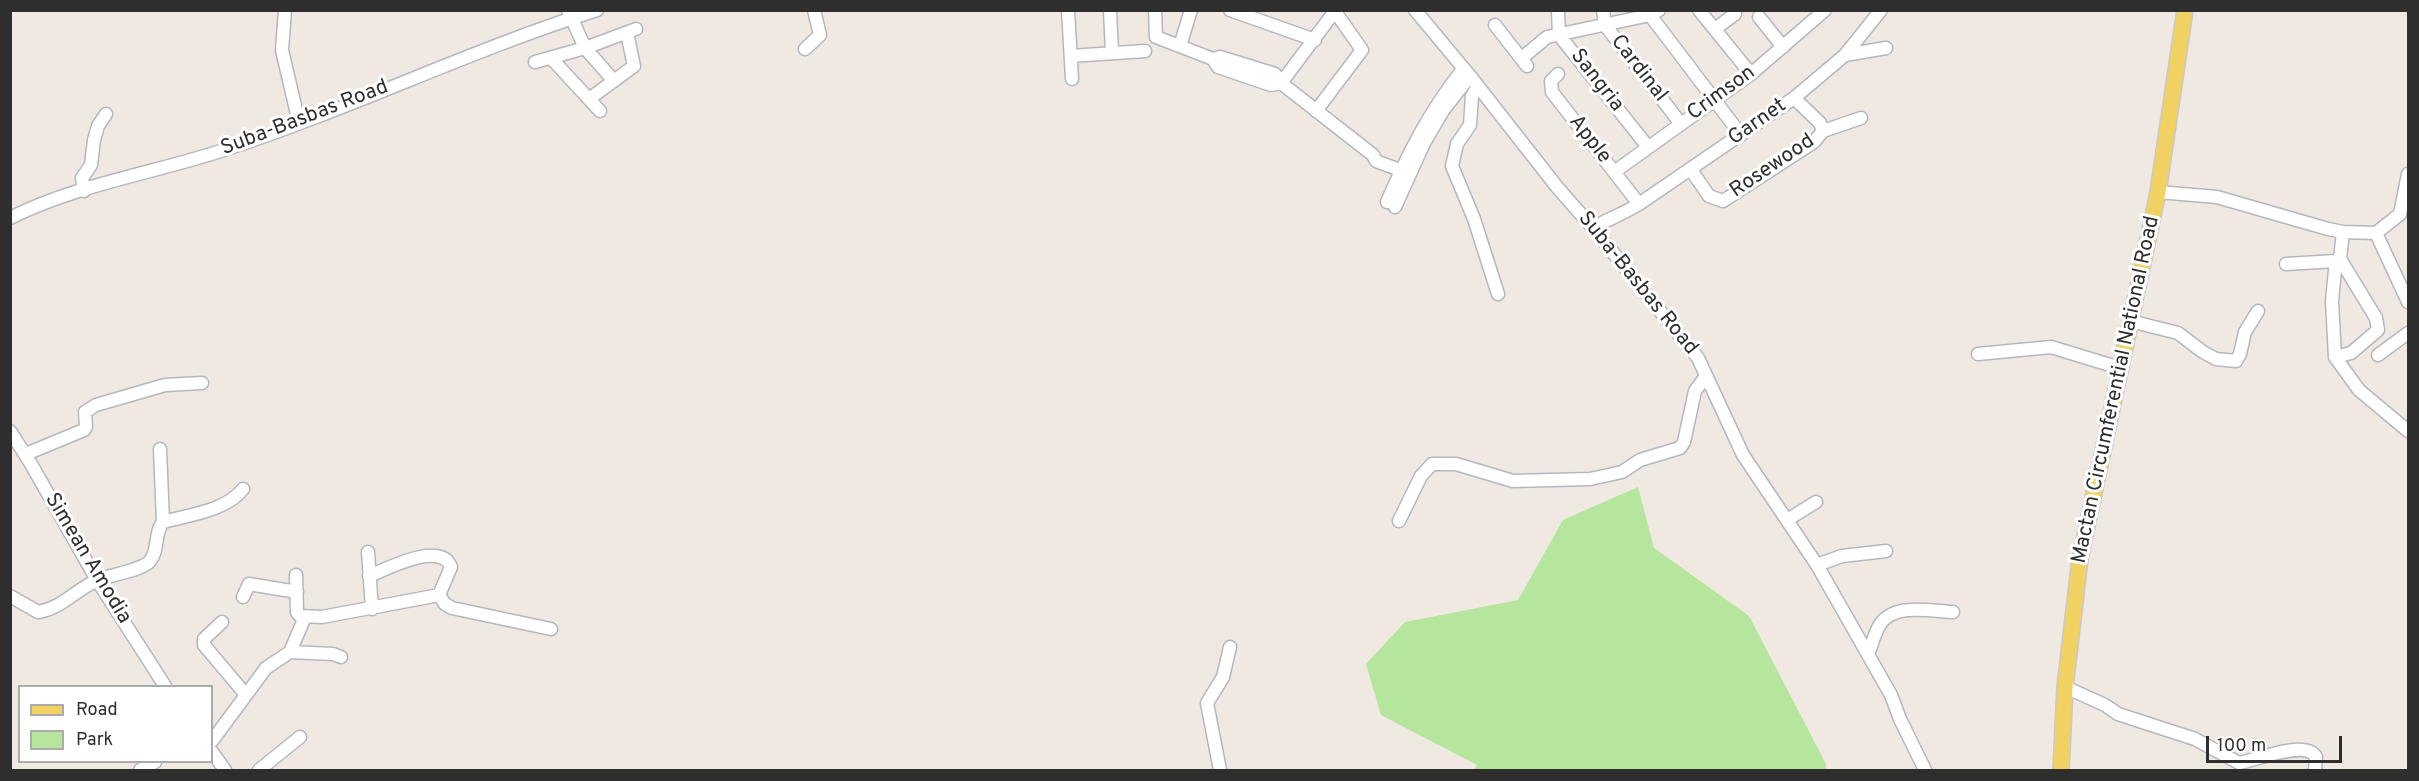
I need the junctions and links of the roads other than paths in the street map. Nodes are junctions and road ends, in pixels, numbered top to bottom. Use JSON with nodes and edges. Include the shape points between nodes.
{"nodes":[{"id":1,"x":285,"y":10,"type":"edge"},
{"id":2,"x":597,"y":10,"type":"edge"},
{"id":3,"x":814,"y":10,"type":"edge"},
{"id":4,"x":1068,"y":10,"type":"edge"},
{"id":5,"x":1110,"y":10,"type":"edge"},
{"id":6,"x":1155,"y":10,"type":"edge"},
{"id":7,"x":1191,"y":10,"type":"edge"},
{"id":8,"x":1230,"y":10,"type":"edge"},
{"id":9,"x":1415,"y":10,"type":"edge"},
{"id":10,"x":1558,"y":10,"type":"edge"},
{"id":11,"x":1603,"y":10,"type":"edge"},
{"id":12,"x":1699,"y":10,"type":"edge"},
{"id":13,"x":2185,"y":10,"type":"edge"},
{"id":14,"x":1334,"y":11,"type":"edge"},
{"id":15,"x":1881,"y":11,"type":"edge"},
{"id":16,"x":1820,"y":12,"type":"edge"},
{"id":17,"x":1654,"y":13,"type":"edge"},
{"id":18,"x":570,"y":14,"type":"edge"},
{"id":19,"x":1735,"y":14,"type":"dead end"},
{"id":20,"x":1759,"y":17,"type":"dead end"},
{"id":21,"x":1495,"y":25,"type":"dead end"},
{"id":22,"x":1605,"y":25,"type":"junction"},
{"id":23,"x":1715,"y":29,"type":"junction"},
{"id":24,"x":1559,"y":35,"type":"junction"},
{"id":25,"x":1315,"y":40,"type":"junction"},
{"id":26,"x":1180,"y":46,"type":"junction"},
{"id":27,"x":1783,"y":47,"type":"junction"},
{"id":28,"x":585,"y":48,"type":"junction"},
{"id":29,"x":1886,"y":48,"type":"dead end"},
{"id":30,"x":805,"y":49,"type":"dead end"},
{"id":31,"x":1145,"y":51,"type":"dead end"},
{"id":32,"x":1112,"y":53,"type":"junction"},
{"id":33,"x":1845,"y":55,"type":"junction"},
{"id":34,"x":1071,"y":56,"type":"junction"},
{"id":35,"x":551,"y":58,"type":"junction"},
{"id":36,"x":535,"y":62,"type":"dead end"},
{"id":37,"x":1558,"y":74,"type":"dead end"},
{"id":38,"x":1751,"y":74,"type":"junction"},
{"id":39,"x":1470,"y":77,"type":"junction"},
{"id":40,"x":1072,"y":79,"type":"dead end"},
{"id":41,"x":614,"y":81,"type":"junction"},
{"id":42,"x":1281,"y":83,"type":"junction"},
{"id":43,"x":1794,"y":98,"type":"junction"},
{"id":44,"x":588,"y":99,"type":"junction"},
{"id":45,"x":1716,"y":100,"type":"junction"},
{"id":46,"x":600,"y":111,"type":"dead end"},
{"id":47,"x":1316,"y":111,"type":"junction"},
{"id":48,"x":106,"y":114,"type":"dead end"},
{"id":49,"x":1862,"y":118,"type":"dead end"},
{"id":50,"x":299,"y":123,"type":"junction"},
{"id":51,"x":1681,"y":124,"type":"junction"},
{"id":52,"x":1823,"y":131,"type":"junction"},
{"id":53,"x":1741,"y":135,"type":"junction"},
{"id":54,"x":1648,"y":147,"type":"junction"},
{"id":55,"x":1400,"y":170,"type":"junction"},
{"id":56,"x":1691,"y":170,"type":"junction"},
{"id":57,"x":1614,"y":172,"type":"junction"},
{"id":58,"x":2409,"y":174,"type":"edge"},
{"id":59,"x":2407,"y":189,"type":"edge"},
{"id":60,"x":84,"y":191,"type":"junction"},
{"id":61,"x":2158,"y":192,"type":"junction"},
{"id":62,"x":1391,"y":204,"type":"dead end"},
{"id":63,"x":1639,"y":204,"type":"junction"},
{"id":64,"x":10,"y":218,"type":"edge"},
{"id":65,"x":1596,"y":231,"type":"junction"},
{"id":66,"x":2343,"y":232,"type":"junction"},
{"id":67,"x":2376,"y":233,"type":"junction"},
{"id":68,"x":2338,"y":260,"type":"junction"},
{"id":69,"x":2286,"y":264,"type":"dead end"},
{"id":70,"x":1498,"y":294,"type":"dead end"},
{"id":71,"x":2409,"y":302,"type":"edge"},
{"id":72,"x":2258,"y":311,"type":"dead end"},
{"id":73,"x":2130,"y":321,"type":"junction"},
{"id":74,"x":2409,"y":333,"type":"edge"},
{"id":75,"x":1978,"y":354,"type":"dead end"},
{"id":76,"x":2378,"y":355,"type":"dead end"},
{"id":77,"x":2335,"y":357,"type":"junction"},
{"id":78,"x":2120,"y":368,"type":"junction"},
{"id":79,"x":1706,"y":376,"type":"junction"},
{"id":80,"x":202,"y":383,"type":"dead end"},
{"id":81,"x":10,"y":431,"type":"edge"},
{"id":82,"x":2409,"y":431,"type":"edge"},
{"id":83,"x":160,"y":450,"type":"dead end"},
{"id":84,"x":26,"y":454,"type":"junction"},
{"id":85,"x":243,"y":489,"type":"dead end"},
{"id":86,"x":1816,"y":502,"type":"dead end"},
{"id":87,"x":1787,"y":520,"type":"junction"},
{"id":88,"x":1399,"y":521,"type":"dead end"},
{"id":89,"x":163,"y":522,"type":"junction"},
{"id":90,"x":1886,"y":551,"type":"dead end"},
{"id":91,"x":368,"y":552,"type":"dead end"},
{"id":92,"x":1816,"y":565,"type":"junction"},
{"id":93,"x":296,"y":575,"type":"dead end"},
{"id":94,"x":369,"y":576,"type":"junction"},
{"id":95,"x":97,"y":580,"type":"junction"},
{"id":96,"x":297,"y":592,"type":"junction"},
{"id":97,"x":439,"y":595,"type":"junction"},
{"id":98,"x":10,"y":596,"type":"edge"},
{"id":99,"x":243,"y":597,"type":"dead end"},
{"id":100,"x":372,"y":609,"type":"junction"},
{"id":101,"x":1953,"y":612,"type":"dead end"},
{"id":102,"x":305,"y":617,"type":"junction"},
{"id":103,"x":222,"y":622,"type":"dead end"},
{"id":104,"x":551,"y":629,"type":"dead end"},
{"id":105,"x":1230,"y":647,"type":"dead end"},
{"id":106,"x":291,"y":652,"type":"junction"},
{"id":107,"x":1868,"y":654,"type":"junction"},
{"id":108,"x":341,"y":657,"type":"dead end"},
{"id":109,"x":164,"y":685,"type":"edge"},
{"id":110,"x":2064,"y":687,"type":"junction"},
{"id":111,"x":246,"y":695,"type":"junction"},
{"id":112,"x":300,"y":737,"type":"dead end"},
{"id":113,"x":213,"y":740,"type":"edge"},
{"id":114,"x":213,"y":753,"type":"edge"},
{"id":115,"x":153,"y":763,"type":"edge"},
{"id":116,"x":140,"y":771,"type":"edge"},
{"id":117,"x":225,"y":771,"type":"edge"},
{"id":118,"x":259,"y":771,"type":"edge"},
{"id":119,"x":1220,"y":771,"type":"edge"},
{"id":120,"x":1925,"y":771,"type":"edge"},
{"id":121,"x":2061,"y":771,"type":"edge"},
{"id":122,"x":2315,"y":771,"type":"edge"}],
"edges":[{"from":1,"to":50,"type":"street","via":[[282,50]]},
{"from":2,"to":18,"type":"street","name":"Suba-Basbas Road"},
{"from":3,"to":30,"type":"street","via":[[820,35]]},
{"from":4,"to":34,"type":"street"},
{"from":5,"to":32,"type":"street"},
{"from":6,"to":26,"type":"street","via":[[1156,37]]},
{"from":7,"to":26,"type":"street"},
{"from":8,"to":25,"type":"street"},
{"from":9,"to":39,"type":"street","name":"Suba-Basbas Road"},
{"from":10,"to":24,"type":"street","name":"Sangria"},
{"from":11,"to":22,"type":"street","name":"Cardinal"},
{"from":12,"to":23,"type":"street"},
{"from":13,"to":61,"type":"main road","name":"Mactan Circumferential National Road"},
{"from":14,"to":25,"type":"street"},
{"from":14,"to":47,"type":"street","via":[[1362,50]]},
{"from":15,"to":33,"type":"street","name":"Garnet"},
{"from":16,"to":27,"type":"street","name":"Crimson"},
{"from":17,"to":22,"type":"street"},
{"from":17,"to":45,"type":"street"},
{"from":18,"to":28,"type":"street"},
{"from":18,"to":50,"type":"street","name":"Suba-Basbas Road"},
{"from":19,"to":23,"type":"street"},
{"from":20,"to":27,"type":"street"},
{"from":21,"to":24,"type":"street","via":[[1525,62],[1547,37]]},
{"from":22,"to":24,"type":"street"},
{"from":22,"to":51,"type":"street","name":"Cardinal"},
{"from":23,"to":38,"type":"street"},
{"from":24,"to":54,"type":"street","name":"Sangria"},
{"from":25,"to":42,"type":"street"},
{"from":26,"to":42,"type":"street","via":[[1213,59],[1220,57],[1275,74]]},
{"from":27,"to":38,"type":"street","name":"Crimson"},
{"from":28,"to":35,"type":"street"},
{"from":28,"to":41,"type":"street"},
{"from":28,"to":41,"type":"street","via":[[631,31],[634,66]]},
{"from":29,"to":33,"type":"street"},
{"from":31,"to":32,"type":"street"},
{"from":32,"to":34,"type":"street"},
{"from":33,"to":43,"type":"street","name":"Garnet"},
{"from":34,"to":40,"type":"street"},
{"from":35,"to":36,"type":"street"},
{"from":35,"to":44,"type":"street"},
{"from":37,"to":57,"type":"street","name":"Apple","via":[[1551,81],[1552,92]]},
{"from":38,"to":45,"type":"street","name":"Crimson"},
{"from":39,"to":55,"type":"street","via":[[1436,104]]},
{"from":39,"to":65,"type":"street","name":"Suba-Basbas Road"},
{"from":39,"to":70,"type":"street","via":[[1470,125],[1456,144],[1452,166]]},
{"from":41,"to":44,"type":"street"},
{"from":42,"to":47,"type":"street"},
{"from":43,"to":52,"type":"street","name":"Rosewood","via":[[1820,123]]},
{"from":43,"to":53,"type":"street","name":"Garnet"},
{"from":44,"to":46,"type":"street"},
{"from":45,"to":51,"type":"street","name":"Crimson"},
{"from":45,"to":53,"type":"street"},
{"from":47,"to":55,"type":"street","via":[[1373,155],[1380,154]]},
{"from":48,"to":60,"type":"street","via":[[98,126],[91,165],[82,178]]},
{"from":49,"to":52,"type":"street"},
{"from":50,"to":60,"type":"street","name":"Suba-Basbas Road"},
{"from":51,"to":54,"type":"street","name":"Crimson"},
{"from":52,"to":56,"type":"street","name":"Rosewood","via":[[1814,142],[1723,201],[1709,196]]},
{"from":53,"to":56,"type":"street","name":"Garnet"},
{"from":54,"to":57,"type":"street","name":"Crimson"},
{"from":55,"to":62,"type":"street"},
{"from":56,"to":63,"type":"street","name":"Garnet"},
{"from":57,"to":63,"type":"street","name":"Apple"},
{"from":58,"to":59,"type":"street"},
{"from":59,"to":67,"type":"street","via":[[2400,214]]},
{"from":60,"to":64,"type":"street","name":"Suba-Basbas Road","via":[[40,203]]},
{"from":61,"to":66,"type":"street","via":[[2217,197]]},
{"from":61,"to":73,"type":"main road","name":"Mactan Circumferential National Road"},
{"from":63,"to":65,"type":"street","name":"Garnet","via":[[1612,217]]},
{"from":65,"to":79,"type":"street","name":"Suba-Basbas Road","via":[[1698,358]]},
{"from":66,"to":67,"type":"street"},
{"from":66,"to":68,"type":"street"},
{"from":67,"to":71,"type":"street"},
{"from":68,"to":69,"type":"street"},
{"from":68,"to":77,"type":"street","via":[[2332,301]]},
{"from":68,"to":77,"type":"street","via":[[2376,318],[2378,330],[2351,353]]},
{"from":72,"to":73,"type":"street","via":[[2245,332],[2236,361],[2216,359],[2178,333]]},
{"from":73,"to":78,"type":"main road","name":"Mactan Circumferential National Road"},
{"from":74,"to":76,"type":"street"},
{"from":75,"to":78,"type":"street","via":[[2051,347]]},
{"from":77,"to":82,"type":"street","via":[[2359,390]]},
{"from":78,"to":110,"type":"main road","name":"Mactan Circumferential National Road","via":[[2080,559]]},
{"from":79,"to":87,"type":"street","name":"Suba-Basbas Road","via":[[1743,455]]},
{"from":79,"to":88,"type":"street","via":[[1695,391],[1680,448],[1640,460],[1622,472],[1590,479],[1513,482],[1456,464],[1432,464],[1421,476]]},
{"from":80,"to":84,"type":"street","via":[[165,385],[96,405],[85,412],[84,430]]},
{"from":81,"to":84,"type":"street","name":"Simean Amodia"},
{"from":83,"to":89,"type":"street"},
{"from":84,"to":95,"type":"street","name":"Simean Amodia"},
{"from":85,"to":89,"type":"street","via":[[235,500]]},
{"from":86,"to":87,"type":"street"},
{"from":87,"to":92,"type":"street","name":"Suba-Basbas Road"},
{"from":89,"to":95,"type":"street","via":[[153,558],[146,565]]},
{"from":90,"to":92,"type":"street","via":[[1842,556]]},
{"from":91,"to":94,"type":"street"},
{"from":92,"to":107,"type":"street","name":"Suba-Basbas Road"},
{"from":93,"to":96,"type":"street"},
{"from":94,"to":97,"type":"street","via":[[434,555],[444,558],[451,567]]},
{"from":94,"to":100,"type":"street"},
{"from":95,"to":98,"type":"street","via":[[52,610],[38,612]]},
{"from":95,"to":109,"type":"street","name":"Simean Amodia"},
{"from":96,"to":99,"type":"street","via":[[249,584]]},
{"from":96,"to":102,"type":"street","via":[[297,612]]},
{"from":97,"to":100,"type":"street"},
{"from":97,"to":104,"type":"street","via":[[452,608]]},
{"from":100,"to":102,"type":"street"},
{"from":101,"to":107,"type":"street","via":[[1903,610],[1881,623]]},
{"from":102,"to":106,"type":"street"},
{"from":103,"to":111,"type":"street","via":[[204,639],[204,645]]},
{"from":105,"to":119,"type":"street","via":[[1222,676],[1207,703]]},
{"from":106,"to":108,"type":"street"},
{"from":106,"to":111,"type":"street","via":[[266,668]]},
{"from":107,"to":120,"type":"street","name":"Suba-Basbas Road"},
{"from":110,"to":121,"type":"main road","name":"Mactan Circumferential National Road"},
{"from":110,"to":122,"type":"street","via":[[2118,714],[2195,739],[2239,763],[2307,749],[2316,757]]},
{"from":111,"to":113,"type":"street"},
{"from":112,"to":118,"type":"street"},
{"from":114,"to":117,"type":"street"},
{"from":115,"to":116,"type":"street"}]}
